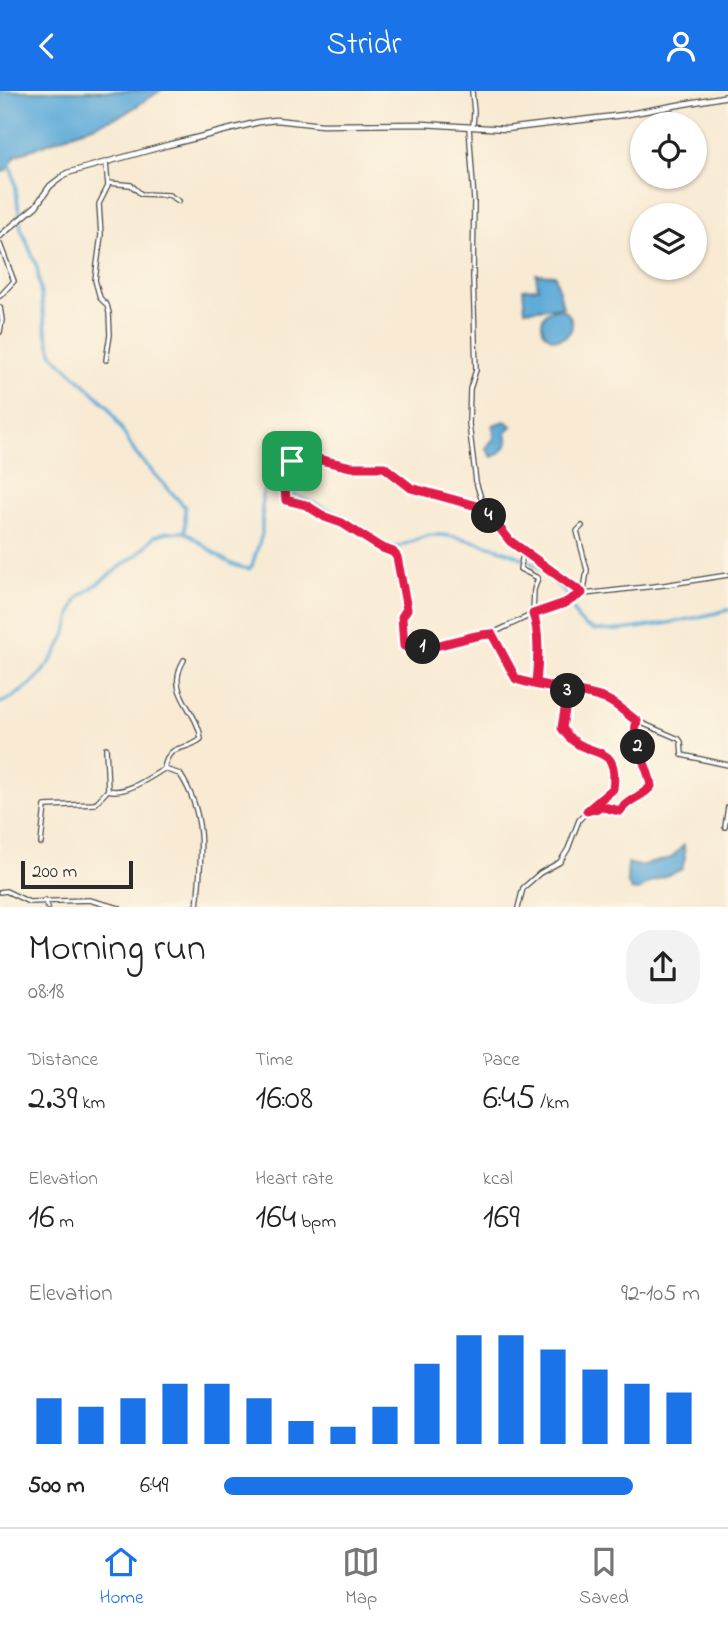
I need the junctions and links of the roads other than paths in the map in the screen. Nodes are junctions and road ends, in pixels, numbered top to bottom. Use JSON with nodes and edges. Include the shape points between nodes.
{"nodes":[{"id":1,"x":472,"y":91,"type":"edge"},
{"id":2,"x":728,"y":96,"type":"edge"},
{"id":3,"x":471,"y":126,"type":"junction"},
{"id":4,"x":106,"y":163,"type":"junction"},
{"id":5,"x":108,"y":183,"type":"junction"},
{"id":6,"x":179,"y":201,"type":"dead end"},
{"id":7,"x":0,"y":236,"type":"edge"},
{"id":8,"x":0,"y":244,"type":"edge"},
{"id":9,"x":0,"y":296,"type":"edge"},
{"id":10,"x":0,"y":307,"type":"edge"},
{"id":11,"x":0,"y":332,"type":"edge"},
{"id":12,"x":106,"y":360,"type":"dead end"},
{"id":13,"x":484,"y":508,"type":"junction"},
{"id":14,"x":582,"y":526,"type":"dead end"},
{"id":15,"x":524,"y":550,"type":"junction"},
{"id":16,"x":728,"y":575,"type":"edge"},
{"id":17,"x":582,"y":593,"type":"junction"},
{"id":18,"x":533,"y":614,"type":"junction"},
{"id":19,"x":491,"y":634,"type":"junction"},
{"id":20,"x":184,"y":660,"type":"dead end"},
{"id":21,"x":536,"y":683,"type":"junction"},
{"id":22,"x":568,"y":691,"type":"junction"},
{"id":23,"x":637,"y":721,"type":"junction"},
{"id":24,"x":107,"y":748,"type":"dead end"},
{"id":25,"x":728,"y":765,"type":"edge"},
{"id":26,"x":164,"y":769,"type":"junction"},
{"id":27,"x":108,"y":790,"type":"junction"},
{"id":28,"x":728,"y":807,"type":"edge"},
{"id":29,"x":587,"y":811,"type":"junction"},
{"id":30,"x":725,"y":827,"type":"dead end"},
{"id":31,"x":41,"y":843,"type":"dead end"},
{"id":32,"x":0,"y":892,"type":"edge"},
{"id":33,"x":45,"y":900,"type":"junction"},
{"id":34,"x":99,"y":905,"type":"edge"},
{"id":35,"x":48,"y":907,"type":"edge"},
{"id":36,"x":197,"y":907,"type":"edge"},
{"id":37,"x":519,"y":907,"type":"edge"}],
"edges":[{"from":1,"to":3,"type":"street"},
{"from":2,"to":3,"type":"street","via":[[543,125]]},
{"from":3,"to":4,"type":"street","via":[[322,125],[276,120]]},
{"from":3,"to":13,"type":"street","via":[[476,370],[470,389],[469,424]]},
{"from":4,"to":5,"type":"street"},
{"from":4,"to":7,"type":"street","via":[[59,178],[36,206]]},
{"from":5,"to":6,"type":"street","via":[[131,185],[141,194],[169,195]]},
{"from":5,"to":12,"type":"street","via":[[99,204],[101,235],[95,280],[109,313]]},
{"from":8,"to":9,"type":"street","via":[[14,281]]},
{"from":10,"to":11,"type":"street"},
{"from":13,"to":15,"type":"street"},
{"from":13,"to":19,"type":"street","via":[[411,488],[384,467],[351,467],[300,455],[292,461],[284,499],[306,505],[393,552],[407,609],[402,617],[404,646],[425,647]]},
{"from":14,"to":17,"type":"street","via":[[577,531],[587,570]]},
{"from":15,"to":17,"type":"street"},
{"from":15,"to":18,"type":"street","via":[[520,569],[538,578]]},
{"from":16,"to":17,"type":"street"},
{"from":17,"to":18,"type":"street"},
{"from":18,"to":19,"type":"street"},
{"from":18,"to":21,"type":"street"},
{"from":19,"to":21,"type":"street","via":[[516,679]]},
{"from":20,"to":26,"type":"street","via":[[177,671],[180,694],[201,739],[173,750]]},
{"from":21,"to":22,"type":"street"},
{"from":22,"to":23,"type":"street","via":[[605,699]]},
{"from":22,"to":29,"type":"street","via":[[562,728],[573,743],[610,758],[614,765],[613,789]]},
{"from":23,"to":25,"type":"street","via":[[679,739],[682,755]]},
{"from":23,"to":29,"type":"street","via":[[634,737],[651,786],[620,811],[603,807]]},
{"from":24,"to":27,"type":"street"},
{"from":26,"to":27,"type":"street","via":[[126,789]]},
{"from":26,"to":36,"type":"street","via":[[180,774],[185,781],[201,826]]},
{"from":27,"to":31,"type":"street","via":[[95,804],[46,806]]},
{"from":28,"to":30,"type":"street"},
{"from":29,"to":37,"type":"street","via":[[564,858],[523,888]]},
{"from":32,"to":33,"type":"street","via":[[29,902]]},
{"from":33,"to":34,"type":"street"},
{"from":33,"to":35,"type":"street"}]}
